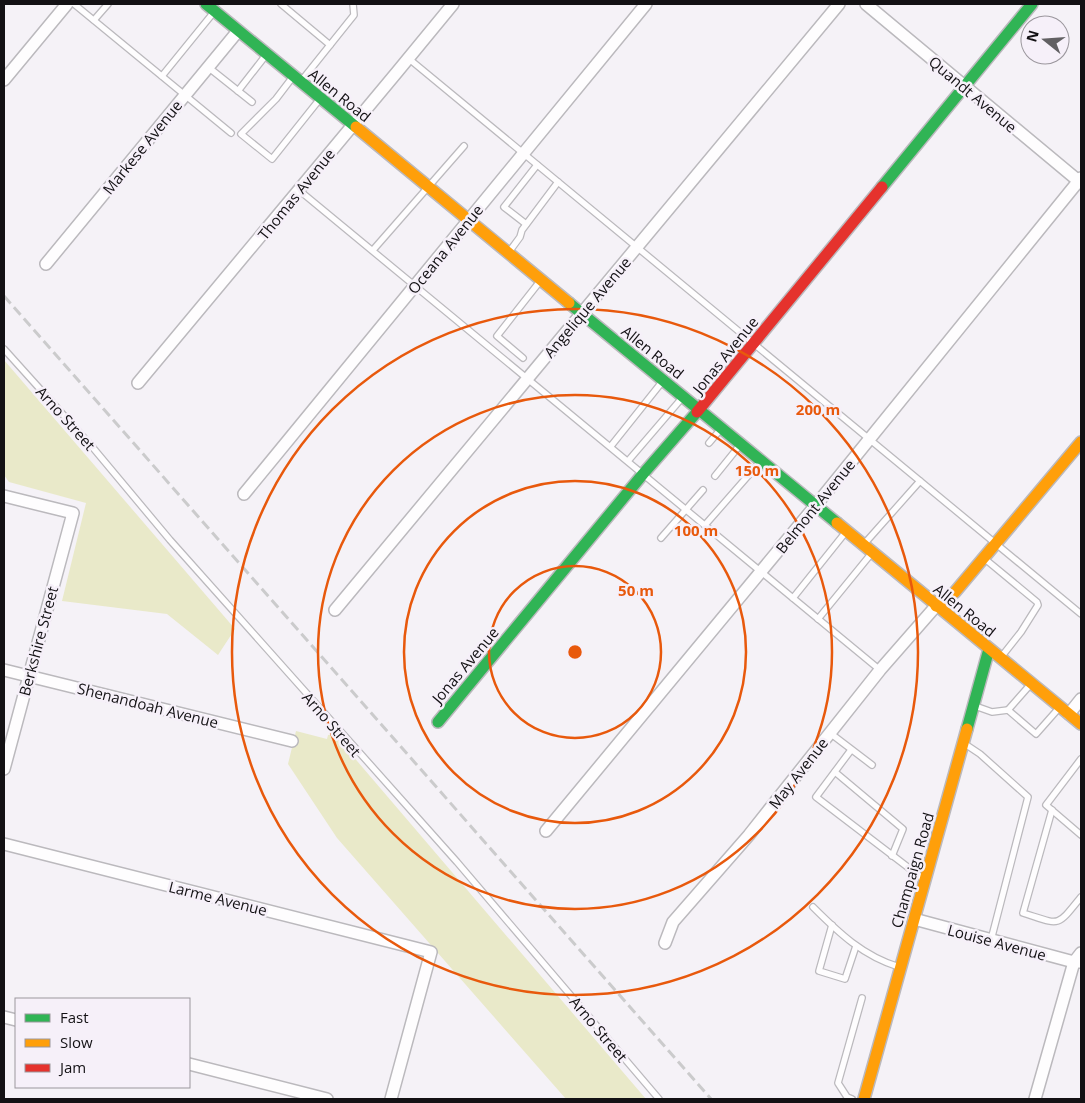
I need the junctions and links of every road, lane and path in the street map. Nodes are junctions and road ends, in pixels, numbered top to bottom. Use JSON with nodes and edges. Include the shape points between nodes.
{"nodes":[{"id":1,"x":67,"y":4,"type":"edge"},
{"id":2,"x":74,"y":4,"type":"edge"},
{"id":3,"x":108,"y":4,"type":"edge"},
{"id":4,"x":281,"y":4,"type":"edge"},
{"id":5,"x":354,"y":4,"type":"edge"},
{"id":6,"x":453,"y":4,"type":"edge"},
{"id":7,"x":646,"y":4,"type":"edge"},
{"id":8,"x":839,"y":4,"type":"edge"},
{"id":9,"x":866,"y":4,"type":"edge"},
{"id":10,"x":1032,"y":4,"type":"edge"},
{"id":11,"x":210,"y":8,"type":"edge"},
{"id":12,"x":94,"y":20,"type":"junction"},
{"id":13,"x":238,"y":31,"type":"junction"},
{"id":14,"x":330,"y":45,"type":"junction"},
{"id":15,"x":267,"y":54,"type":"junction"},
{"id":16,"x":408,"y":58,"type":"junction"},
{"id":17,"x":208,"y":67,"type":"junction"},
{"id":18,"x":162,"y":76,"type":"junction"},
{"id":19,"x":297,"y":79,"type":"junction"},
{"id":20,"x":4,"y":80,"type":"edge"},
{"id":21,"x":965,"y":86,"type":"junction"},
{"id":22,"x":238,"y":90,"type":"junction"},
{"id":23,"x":185,"y":95,"type":"junction"},
{"id":24,"x":320,"y":99,"type":"junction"},
{"id":25,"x":252,"y":102,"type":"dead end"},
{"id":26,"x":353,"y":124,"type":"junction"},
{"id":27,"x":231,"y":133,"type":"dead end"},
{"id":28,"x":464,"y":146,"type":"dead end"},
{"id":29,"x":523,"y":153,"type":"junction"},
{"id":30,"x":538,"y":166,"type":"junction"},
{"id":31,"x":1080,"y":181,"type":"edge"},
{"id":32,"x":558,"y":182,"type":"junction"},
{"id":33,"x":428,"y":186,"type":"junction"},
{"id":34,"x":300,"y":191,"type":"junction"},
{"id":35,"x":468,"y":219,"type":"junction"},
{"id":36,"x":526,"y":224,"type":"junction"},
{"id":37,"x":636,"y":247,"type":"junction"},
{"id":38,"x":373,"y":250,"type":"junction"},
{"id":39,"x":509,"y":252,"type":"junction"},
{"id":40,"x":46,"y":264,"type":"dead end"},
{"id":41,"x":541,"y":280,"type":"junction"},
{"id":42,"x":415,"y":285,"type":"junction"},
{"id":43,"x":582,"y":314,"type":"junction"},
{"id":44,"x":754,"y":343,"type":"junction"},
{"id":45,"x":4,"y":350,"type":"edge"},
{"id":46,"x":523,"y":358,"type":"dead end"},
{"id":47,"x":528,"y":379,"type":"junction"},
{"id":48,"x":664,"y":380,"type":"junction"},
{"id":49,"x":138,"y":383,"type":"dead end"},
{"id":50,"x":683,"y":396,"type":"junction"},
{"id":51,"x":699,"y":410,"type":"junction"},
{"id":52,"x":722,"y":428,"type":"junction"},
{"id":53,"x":870,"y":440,"type":"junction"},
{"id":54,"x":1081,"y":442,"type":"edge"},
{"id":55,"x":709,"y":444,"type":"dead end"},
{"id":56,"x":741,"y":444,"type":"junction"},
{"id":57,"x":610,"y":446,"type":"junction"},
{"id":58,"x":762,"y":460,"type":"junction"},
{"id":59,"x":628,"y":461,"type":"junction"},
{"id":60,"x":643,"y":474,"type":"junction"},
{"id":61,"x":715,"y":476,"type":"dead end"},
{"id":62,"x":920,"y":481,"type":"junction"},
{"id":63,"x":703,"y":490,"type":"dead end"},
{"id":64,"x":244,"y":494,"type":"dead end"},
{"id":65,"x":4,"y":496,"type":"edge"},
{"id":66,"x":816,"y":505,"type":"junction"},
{"id":67,"x":686,"y":509,"type":"junction"},
{"id":68,"x":705,"y":525,"type":"junction"},
{"id":69,"x":846,"y":531,"type":"junction"},
{"id":70,"x":661,"y":538,"type":"dead end"},
{"id":71,"x":996,"y":543,"type":"junction"},
{"id":72,"x":864,"y":545,"type":"junction"},
{"id":73,"x":873,"y":553,"type":"junction"},
{"id":74,"x":984,"y":558,"type":"junction"},
{"id":75,"x":761,"y":572,"type":"junction"},
{"id":76,"x":793,"y":598,"type":"junction"},
{"id":77,"x":936,"y":606,"type":"junction"},
{"id":78,"x":335,"y":610,"type":"dead end"},
{"id":79,"x":1081,"y":614,"type":"edge"},
{"id":80,"x":818,"y":619,"type":"junction"},
{"id":81,"x":989,"y":649,"type":"junction"},
{"id":82,"x":1000,"y":658,"type":"junction"},
{"id":83,"x":4,"y":670,"type":"edge"},
{"id":84,"x":880,"y":670,"type":"junction"},
{"id":85,"x":29,"y":676,"type":"junction"},
{"id":86,"x":1031,"y":683,"type":"junction"},
{"id":87,"x":1081,"y":699,"type":"edge"},
{"id":88,"x":973,"y":705,"type":"junction"},
{"id":89,"x":1008,"y":710,"type":"junction"},
{"id":90,"x":1064,"y":711,"type":"junction"},
{"id":91,"x":438,"y":722,"type":"dead end"},
{"id":92,"x":1081,"y":724,"type":"edge"},
{"id":93,"x":830,"y":733,"type":"junction"},
{"id":94,"x":292,"y":741,"type":"dead end"},
{"id":95,"x":963,"y":742,"type":"junction"},
{"id":96,"x":852,"y":750,"type":"junction"},
{"id":97,"x":1081,"y":759,"type":"edge"},
{"id":98,"x":872,"y":765,"type":"dead end"},
{"id":99,"x":4,"y":769,"type":"edge"},
{"id":100,"x":835,"y":772,"type":"junction"},
{"id":101,"x":1052,"y":810,"type":"junction"},
{"id":102,"x":546,"y":832,"type":"dead end"},
{"id":103,"x":1081,"y":835,"type":"edge"},
{"id":104,"x":4,"y":844,"type":"edge"},
{"id":105,"x":892,"y":856,"type":"junction"},
{"id":106,"x":925,"y":880,"type":"junction"},
{"id":107,"x":1081,"y":898,"type":"edge"},
{"id":108,"x":813,"y":907,"type":"dead end"},
{"id":109,"x":914,"y":919,"type":"junction"},
{"id":110,"x":832,"y":926,"type":"junction"},
{"id":111,"x":991,"y":940,"type":"junction"},
{"id":112,"x":665,"y":943,"type":"dead end"},
{"id":113,"x":856,"y":946,"type":"junction"},
{"id":114,"x":1079,"y":959,"type":"edge"},
{"id":115,"x":901,"y":967,"type":"junction"},
{"id":116,"x":862,"y":998,"type":"dead end"},
{"id":117,"x":190,"y":1064,"type":"edge"},
{"id":118,"x":327,"y":1099,"type":"edge"},
{"id":119,"x":391,"y":1099,"type":"edge"},
{"id":120,"x":659,"y":1099,"type":"edge"},
{"id":121,"x":852,"y":1099,"type":"edge"},
{"id":122,"x":864,"y":1099,"type":"edge"},
{"id":123,"x":1035,"y":1099,"type":"edge"}],
"edges":[{"from":1,"to":20,"type":"street"},
{"from":2,"to":12,"type":"lane"},
{"from":3,"to":12,"type":"lane"},
{"from":4,"to":14,"type":"lane"},
{"from":5,"to":14,"type":"lane","via":[[354,16]]},
{"from":6,"to":16,"type":"street","name":"Thomas Avenue"},
{"from":7,"to":29,"type":"street","name":"Oceana Avenue"},
{"from":8,"to":37,"type":"street","name":"Angelique Avenue"},
{"from":9,"to":21,"type":"street","name":"Quandt Avenue"},
{"from":10,"to":21,"type":"street","name":"Jonas Avenue"},
{"from":11,"to":13,"type":"street","name":"Allen Road"},
{"from":11,"to":18,"type":"lane"},
{"from":12,"to":18,"type":"lane"},
{"from":13,"to":15,"type":"street","name":"Allen Road"},
{"from":13,"to":17,"type":"street","name":"Markese Avenue"},
{"from":14,"to":19,"type":"lane"},
{"from":15,"to":19,"type":"street","name":"Allen Road"},
{"from":15,"to":22,"type":"lane"},
{"from":16,"to":26,"type":"street","name":"Thomas Avenue"},
{"from":16,"to":29,"type":"lane"},
{"from":17,"to":22,"type":"lane"},
{"from":17,"to":23,"type":"street","name":"Markese Avenue"},
{"from":18,"to":23,"type":"lane"},
{"from":19,"to":24,"type":"street","name":"Allen Road"},
{"from":19,"to":24,"type":"lane","via":[[241,134],[272,159]]},
{"from":21,"to":31,"type":"street","name":"Quandt Avenue"},
{"from":21,"to":44,"type":"street","name":"Jonas Avenue"},
{"from":22,"to":25,"type":"lane"},
{"from":23,"to":27,"type":"lane"},
{"from":23,"to":40,"type":"street","name":"Markese Avenue"},
{"from":24,"to":26,"type":"street","name":"Allen Road"},
{"from":26,"to":33,"type":"street","name":"Allen Road"},
{"from":26,"to":34,"type":"street","name":"Thomas Avenue"},
{"from":28,"to":33,"type":"lane"},
{"from":29,"to":30,"type":"lane"},
{"from":29,"to":35,"type":"street","name":"Oceana Avenue"},
{"from":30,"to":32,"type":"lane"},
{"from":30,"to":36,"type":"lane","via":[[504,207]]},
{"from":31,"to":53,"type":"street","name":"Belmont Avenue"},
{"from":32,"to":36,"type":"lane"},
{"from":32,"to":37,"type":"lane"},
{"from":33,"to":35,"type":"street","name":"Allen Road"},
{"from":33,"to":38,"type":"lane"},
{"from":34,"to":38,"type":"lane"},
{"from":34,"to":49,"type":"street","name":"Thomas Avenue"},
{"from":35,"to":39,"type":"street","name":"Allen Road"},
{"from":35,"to":42,"type":"street","name":"Oceana Avenue"},
{"from":36,"to":39,"type":"lane"},
{"from":37,"to":43,"type":"street","name":"Angelique Avenue"},
{"from":37,"to":44,"type":"lane"},
{"from":38,"to":42,"type":"lane"},
{"from":39,"to":41,"type":"street","name":"Allen Road"},
{"from":41,"to":43,"type":"street","name":"Allen Road"},
{"from":41,"to":46,"type":"lane","via":[[497,336]]},
{"from":42,"to":47,"type":"lane"},
{"from":42,"to":64,"type":"street","name":"Oceana Avenue"},
{"from":43,"to":47,"type":"street","name":"Angelique Avenue"},
{"from":43,"to":48,"type":"street","name":"Allen Road"},
{"from":44,"to":51,"type":"street","name":"Jonas Avenue"},
{"from":44,"to":53,"type":"lane"},
{"from":45,"to":120,"type":"lane","name":"Arno Street","via":[[457,862]]},
{"from":47,"to":57,"type":"lane"},
{"from":47,"to":78,"type":"street","name":"Angelique Avenue"},
{"from":48,"to":50,"type":"street","name":"Allen Road"},
{"from":48,"to":57,"type":"lane"},
{"from":50,"to":51,"type":"street","name":"Allen Road"},
{"from":50,"to":59,"type":"lane"},
{"from":51,"to":52,"type":"street","name":"Allen Road"},
{"from":51,"to":60,"type":"street","name":"Jonas Avenue"},
{"from":52,"to":55,"type":"lane"},
{"from":52,"to":56,"type":"street","name":"Allen Road"},
{"from":53,"to":62,"type":"lane"},
{"from":53,"to":66,"type":"street","name":"Belmont Avenue"},
{"from":54,"to":71,"type":"street"},
{"from":56,"to":58,"type":"street","name":"Allen Road"},
{"from":56,"to":61,"type":"lane"},
{"from":57,"to":59,"type":"lane"},
{"from":58,"to":66,"type":"street","name":"Allen Road"},
{"from":58,"to":68,"type":"lane"},
{"from":59,"to":60,"type":"lane"},
{"from":60,"to":67,"type":"lane"},
{"from":60,"to":91,"type":"street","name":"Jonas Avenue"},
{"from":62,"to":71,"type":"lane"},
{"from":62,"to":72,"type":"lane"},
{"from":63,"to":67,"type":"lane"},
{"from":65,"to":85,"type":"street","name":"Berkshire Street","via":[[73,514]]},
{"from":66,"to":69,"type":"street","name":"Allen Road"},
{"from":66,"to":75,"type":"street","name":"Belmont Avenue"},
{"from":67,"to":68,"type":"lane"},
{"from":67,"to":70,"type":"lane"},
{"from":68,"to":75,"type":"lane"},
{"from":69,"to":72,"type":"street","name":"Allen Road"},
{"from":69,"to":76,"type":"lane"},
{"from":71,"to":74,"type":"street"},
{"from":71,"to":79,"type":"lane"},
{"from":72,"to":73,"type":"street","name":"Allen Road"},
{"from":73,"to":77,"type":"street","name":"Allen Road"},
{"from":73,"to":80,"type":"lane"},
{"from":74,"to":77,"type":"street","via":[[955,592]]},
{"from":74,"to":82,"type":"lane","via":[[1038,605]]},
{"from":75,"to":76,"type":"lane"},
{"from":75,"to":102,"type":"street","name":"Belmont Avenue"},
{"from":76,"to":80,"type":"lane"},
{"from":77,"to":81,"type":"street","name":"Allen Road"},
{"from":77,"to":84,"type":"street","name":"May Avenue"},
{"from":80,"to":84,"type":"lane"},
{"from":81,"to":82,"type":"street","name":"Allen Road"},
{"from":81,"to":88,"type":"street","name":"Champaign Road"},
{"from":82,"to":86,"type":"street","name":"Allen Road"},
{"from":83,"to":85,"type":"street","name":"Shenandoah Avenue"},
{"from":84,"to":93,"type":"street","name":"May Avenue"},
{"from":85,"to":94,"type":"street","name":"Shenandoah Avenue"},
{"from":85,"to":99,"type":"street","name":"Berkshire Street"},
{"from":86,"to":89,"type":"lane"},
{"from":86,"to":90,"type":"street","name":"Allen Road"},
{"from":87,"to":90,"type":"street"},
{"from":88,"to":89,"type":"lane","via":[[992,712]]},
{"from":88,"to":95,"type":"street","name":"Champaign Road"},
{"from":89,"to":90,"type":"lane","via":[[1036,734]]},
{"from":90,"to":92,"type":"street","name":"Allen Road"},
{"from":93,"to":96,"type":"lane"},
{"from":93,"to":112,"type":"street","name":"May Avenue","via":[[749,835],[673,922]]},
{"from":95,"to":106,"type":"street","name":"Champaign Road"},
{"from":95,"to":111,"type":"lane","via":[[1028,797]]},
{"from":96,"to":98,"type":"lane"},
{"from":96,"to":100,"type":"lane"},
{"from":97,"to":101,"type":"lane","via":[[1046,805]]},
{"from":100,"to":105,"type":"lane","via":[[903,829]]},
{"from":100,"to":105,"type":"lane","via":[[816,797]]},
{"from":101,"to":103,"type":"lane"},
{"from":101,"to":107,"type":"lane","via":[[1024,913],[1054,923],[1063,920]]},
{"from":104,"to":119,"type":"street","name":"Larme Avenue","via":[[431,952]]},
{"from":105,"to":106,"type":"lane"},
{"from":106,"to":109,"type":"street","name":"Champaign Road"},
{"from":108,"to":110,"type":"lane"},
{"from":109,"to":111,"type":"street","name":"Louise Avenue"},
{"from":109,"to":115,"type":"street","name":"Champaign Road"},
{"from":110,"to":113,"type":"lane"},
{"from":110,"to":113,"type":"lane","via":[[819,971],[845,979]]},
{"from":111,"to":114,"type":"street","name":"Louise Avenue"},
{"from":113,"to":115,"type":"lane"},
{"from":114,"to":123,"type":"street"},
{"from":115,"to":122,"type":"street","name":"Champaign Road"},
{"from":116,"to":121,"type":"lane","via":[[838,1083]]},
{"from":117,"to":118,"type":"street"}]}
